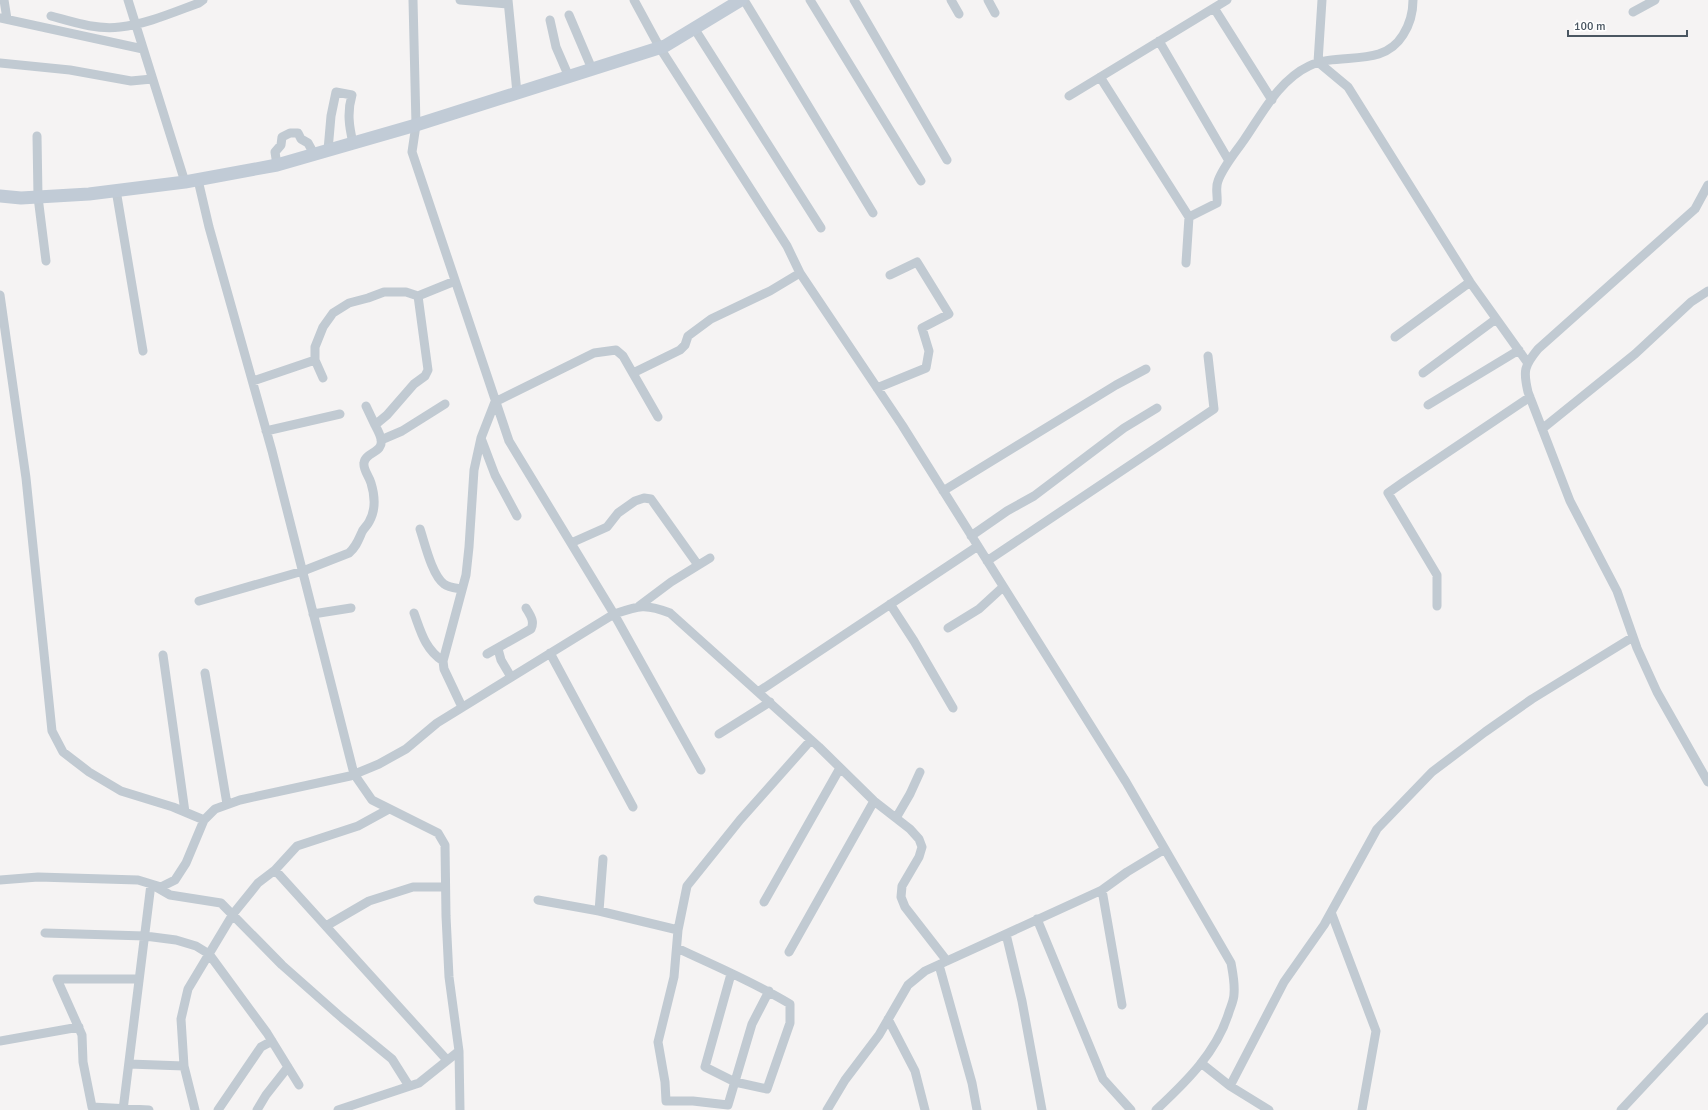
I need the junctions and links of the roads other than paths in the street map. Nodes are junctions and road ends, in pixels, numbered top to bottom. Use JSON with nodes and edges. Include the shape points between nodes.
{"nodes":[{"id":1,"x":4,"y":0,"type":"edge"},
{"id":2,"x":128,"y":0,"type":"edge"},
{"id":3,"x":203,"y":0,"type":"edge"},
{"id":4,"x":413,"y":0,"type":"edge"},
{"id":5,"x":460,"y":0,"type":"edge"},
{"id":6,"x":634,"y":0,"type":"edge"},
{"id":7,"x":740,"y":0,"type":"edge"},
{"id":8,"x":744,"y":0,"type":"edge"},
{"id":9,"x":810,"y":0,"type":"edge"},
{"id":10,"x":854,"y":0,"type":"edge"},
{"id":11,"x":951,"y":0,"type":"edge"},
{"id":12,"x":988,"y":0,"type":"edge"},
{"id":13,"x":1227,"y":0,"type":"edge"},
{"id":14,"x":1322,"y":0,"type":"edge"},
{"id":15,"x":1412,"y":0,"type":"edge"},
{"id":16,"x":1655,"y":0,"type":"edge"},
{"id":17,"x":508,"y":2,"type":"edge"},
{"id":18,"x":1214,"y":8,"type":"junction"},
{"id":19,"x":1633,"y":12,"type":"dead end"},
{"id":20,"x":995,"y":13,"type":"dead end"},
{"id":21,"x":959,"y":14,"type":"dead end"},
{"id":22,"x":569,"y":15,"type":"dead end"},
{"id":23,"x":50,"y":16,"type":"dead end"},
{"id":24,"x":3,"y":18,"type":"edge"},
{"id":25,"x":550,"y":20,"type":"dead end"},
{"id":26,"x":136,"y":24,"type":"junction"},
{"id":27,"x":694,"y":28,"type":"junction"},
{"id":28,"x":1158,"y":41,"type":"junction"},
{"id":29,"x":660,"y":48,"type":"junction"},
{"id":30,"x":143,"y":49,"type":"junction"},
{"id":31,"x":1318,"y":62,"type":"junction"},
{"id":32,"x":0,"y":64,"type":"edge"},
{"id":33,"x":592,"y":69,"type":"junction"},
{"id":34,"x":569,"y":77,"type":"junction"},
{"id":35,"x":1100,"y":77,"type":"junction"},
{"id":36,"x":152,"y":79,"type":"junction"},
{"id":37,"x":517,"y":93,"type":"junction"},
{"id":38,"x":1069,"y":96,"type":"dead end"},
{"id":39,"x":1272,"y":100,"type":"junction"},
{"id":40,"x":416,"y":125,"type":"junction"},
{"id":41,"x":37,"y":136,"type":"dead end"},
{"id":42,"x":353,"y":143,"type":"junction"},
{"id":43,"x":328,"y":150,"type":"junction"},
{"id":44,"x":314,"y":154,"type":"junction"},
{"id":45,"x":947,"y":160,"type":"dead end"},
{"id":46,"x":1229,"y":160,"type":"junction"},
{"id":47,"x":277,"y":165,"type":"junction"},
{"id":48,"x":198,"y":180,"type":"junction"},
{"id":49,"x":921,"y":181,"type":"dead end"},
{"id":50,"x":185,"y":182,"type":"junction"},
{"id":51,"x":1708,"y":186,"type":"edge"},
{"id":52,"x":116,"y":190,"type":"junction"},
{"id":53,"x":0,"y":196,"type":"edge"},
{"id":54,"x":38,"y":197,"type":"junction"},
{"id":55,"x":873,"y":213,"type":"dead end"},
{"id":56,"x":1189,"y":217,"type":"junction"},
{"id":57,"x":821,"y":228,"type":"dead end"},
{"id":58,"x":46,"y":261,"type":"dead end"},
{"id":59,"x":1186,"y":263,"type":"dead end"},
{"id":60,"x":800,"y":273,"type":"junction"},
{"id":61,"x":890,"y":275,"type":"dead end"},
{"id":62,"x":455,"y":281,"type":"junction"},
{"id":63,"x":1470,"y":282,"type":"junction"},
{"id":64,"x":1708,"y":292,"type":"edge"},
{"id":65,"x":0,"y":295,"type":"edge"},
{"id":66,"x":418,"y":296,"type":"junction"},
{"id":67,"x":1496,"y":319,"type":"junction"},
{"id":68,"x":1395,"y":337,"type":"dead end"},
{"id":69,"x":1519,"y":350,"type":"junction"},
{"id":70,"x":143,"y":351,"type":"dead end"},
{"id":71,"x":1208,"y":356,"type":"dead end"},
{"id":72,"x":315,"y":360,"type":"junction"},
{"id":73,"x":1527,"y":362,"type":"junction"},
{"id":74,"x":1146,"y":369,"type":"dead end"},
{"id":75,"x":633,"y":373,"type":"junction"},
{"id":76,"x":1423,"y":373,"type":"dead end"},
{"id":77,"x":323,"y":378,"type":"dead end"},
{"id":78,"x":253,"y":381,"type":"junction"},
{"id":79,"x":877,"y":388,"type":"junction"},
{"id":80,"x":1530,"y":397,"type":"junction"},
{"id":81,"x":495,"y":402,"type":"junction"},
{"id":82,"x":445,"y":404,"type":"dead end"},
{"id":83,"x":1428,"y":405,"type":"dead end"},
{"id":84,"x":366,"y":406,"type":"dead end"},
{"id":85,"x":1157,"y":408,"type":"dead end"},
{"id":86,"x":340,"y":414,"type":"dead end"},
{"id":87,"x":658,"y":417,"type":"dead end"},
{"id":88,"x":375,"y":425,"type":"junction"},
{"id":89,"x":1542,"y":429,"type":"junction"},
{"id":90,"x":266,"y":431,"type":"junction"},
{"id":91,"x":481,"y":438,"type":"junction"},
{"id":92,"x":381,"y":440,"type":"junction"},
{"id":93,"x":943,"y":491,"type":"junction"},
{"id":94,"x":517,"y":516,"type":"dead end"},
{"id":95,"x":420,"y":529,"type":"dead end"},
{"id":96,"x":971,"y":536,"type":"junction"},
{"id":97,"x":571,"y":544,"type":"junction"},
{"id":98,"x":978,"y":546,"type":"junction"},
{"id":99,"x":710,"y":558,"type":"dead end"},
{"id":100,"x":987,"y":561,"type":"junction"},
{"id":101,"x":698,"y":565,"type":"junction"},
{"id":102,"x":303,"y":571,"type":"junction"},
{"id":103,"x":1003,"y":587,"type":"junction"},
{"id":104,"x":462,"y":589,"type":"junction"},
{"id":105,"x":199,"y":600,"type":"dead end"},
{"id":106,"x":890,"y":604,"type":"junction"},
{"id":107,"x":638,"y":606,"type":"junction"},
{"id":108,"x":1438,"y":606,"type":"dead end"},
{"id":109,"x":351,"y":608,"type":"dead end"},
{"id":110,"x":526,"y":608,"type":"dead end"},
{"id":111,"x":414,"y":613,"type":"dead end"},
{"id":112,"x":313,"y":614,"type":"junction"},
{"id":113,"x":614,"y":614,"type":"junction"},
{"id":114,"x":948,"y":628,"type":"dead end"},
{"id":115,"x":1633,"y":637,"type":"junction"},
{"id":116,"x":498,"y":649,"type":"junction"},
{"id":117,"x":550,"y":653,"type":"junction"},
{"id":118,"x":487,"y":654,"type":"dead end"},
{"id":119,"x":162,"y":655,"type":"dead end"},
{"id":120,"x":443,"y":661,"type":"junction"},
{"id":121,"x":205,"y":673,"type":"dead end"},
{"id":122,"x":511,"y":677,"type":"junction"},
{"id":123,"x":758,"y":692,"type":"junction"},
{"id":124,"x":770,"y":702,"type":"junction"},
{"id":125,"x":462,"y":707,"type":"junction"},
{"id":126,"x":953,"y":708,"type":"dead end"},
{"id":127,"x":719,"y":734,"type":"dead end"},
{"id":128,"x":811,"y":740,"type":"junction"},
{"id":129,"x":840,"y":768,"type":"junction"},
{"id":130,"x":701,"y":770,"type":"dead end"},
{"id":131,"x":920,"y":772,"type":"dead end"},
{"id":132,"x":354,"y":774,"type":"junction"},
{"id":133,"x":1708,"y":782,"type":"edge"},
{"id":134,"x":874,"y":801,"type":"junction"},
{"id":135,"x":227,"y":804,"type":"junction"},
{"id":136,"x":633,"y":807,"type":"dead end"},
{"id":137,"x":389,"y":809,"type":"junction"},
{"id":138,"x":185,"y":812,"type":"junction"},
{"id":139,"x":896,"y":818,"type":"junction"},
{"id":140,"x":204,"y":820,"type":"junction"},
{"id":141,"x":1165,"y":849,"type":"junction"},
{"id":142,"x":604,"y":859,"type":"dead end"},
{"id":143,"x":275,"y":870,"type":"junction"},
{"id":144,"x":0,"y":880,"type":"edge"},
{"id":145,"x":151,"y":884,"type":"junction"},
{"id":146,"x":445,"y":887,"type":"junction"},
{"id":147,"x":1102,"y":890,"type":"junction"},
{"id":148,"x":538,"y":900,"type":"dead end"},
{"id":149,"x":764,"y":902,"type":"dead end"},
{"id":150,"x":599,"y":911,"type":"junction"},
{"id":151,"x":1331,"y":912,"type":"junction"},
{"id":152,"x":233,"y":914,"type":"junction"},
{"id":153,"x":1037,"y":919,"type":"junction"},
{"id":154,"x":326,"y":926,"type":"junction"},
{"id":155,"x":678,"y":930,"type":"junction"},
{"id":156,"x":45,"y":933,"type":"dead end"},
{"id":157,"x":1006,"y":934,"type":"junction"},
{"id":158,"x":145,"y":936,"type":"junction"},
{"id":159,"x":677,"y":948,"type":"junction"},
{"id":160,"x":789,"y":952,"type":"dead end"},
{"id":161,"x":209,"y":954,"type":"junction"},
{"id":162,"x":943,"y":963,"type":"junction"},
{"id":163,"x":731,"y":974,"type":"junction"},
{"id":164,"x":139,"y":979,"type":"junction"},
{"id":165,"x":768,"y":991,"type":"junction"},
{"id":166,"x":1122,"y":1005,"type":"dead end"},
{"id":167,"x":1708,"y":1017,"type":"edge"},
{"id":168,"x":888,"y":1019,"type":"junction"},
{"id":169,"x":79,"y":1027,"type":"junction"},
{"id":170,"x":0,"y":1041,"type":"edge"},
{"id":171,"x":272,"y":1041,"type":"junction"},
{"id":172,"x":459,"y":1051,"type":"junction"},
{"id":173,"x":447,"y":1060,"type":"junction"},
{"id":174,"x":1201,"y":1063,"type":"junction"},
{"id":175,"x":128,"y":1064,"type":"junction"},
{"id":176,"x":184,"y":1066,"type":"junction"},
{"id":177,"x":288,"y":1067,"type":"junction"},
{"id":178,"x":735,"y":1082,"type":"junction"},
{"id":179,"x":299,"y":1085,"type":"dead end"},
{"id":180,"x":409,"y":1086,"type":"junction"},
{"id":181,"x":1230,"y":1086,"type":"junction"},
{"id":182,"x":665,"y":1106,"type":"edge"},
{"id":183,"x":728,"y":1108,"type":"edge"},
{"id":184,"x":123,"y":1109,"type":"edge"},
{"id":185,"x":149,"y":1110,"type":"edge"},
{"id":186,"x":195,"y":1110,"type":"edge"},
{"id":187,"x":218,"y":1110,"type":"edge"},
{"id":188,"x":257,"y":1110,"type":"edge"},
{"id":189,"x":338,"y":1110,"type":"edge"},
{"id":190,"x":460,"y":1110,"type":"edge"},
{"id":191,"x":827,"y":1110,"type":"edge"},
{"id":192,"x":925,"y":1110,"type":"edge"},
{"id":193,"x":978,"y":1110,"type":"edge"},
{"id":194,"x":1042,"y":1110,"type":"edge"},
{"id":195,"x":1131,"y":1110,"type":"edge"},
{"id":196,"x":1156,"y":1110,"type":"edge"},
{"id":197,"x":1269,"y":1110,"type":"edge"},
{"id":198,"x":1362,"y":1110,"type":"edge"},
{"id":199,"x":1621,"y":1110,"type":"edge"}],
"edges":[{"from":1,"to":24,"type":"street"},
{"from":2,"to":26,"type":"street"},
{"from":3,"to":26,"type":"street"},
{"from":4,"to":40,"type":"street"},
{"from":5,"to":17,"type":"street"},
{"from":6,"to":29,"type":"street"},
{"from":7,"to":27,"type":"street"},
{"from":8,"to":55,"type":"street"},
{"from":9,"to":49,"type":"street"},
{"from":10,"to":45,"type":"street"},
{"from":11,"to":21,"type":"street"},
{"from":12,"to":20,"type":"street"},
{"from":13,"to":18,"type":"street"},
{"from":14,"to":31,"type":"street"},
{"from":15,"to":31,"type":"street","via":[[1413,9],[1408,27],[1389,50],[1378,55]]},
{"from":16,"to":19,"type":"street"},
{"from":17,"to":37,"type":"street"},
{"from":18,"to":28,"type":"street"},
{"from":18,"to":39,"type":"street"},
{"from":22,"to":33,"type":"street"},
{"from":23,"to":26,"type":"street","via":[[98,27]]},
{"from":24,"to":30,"type":"street"},
{"from":25,"to":34,"type":"street","via":[[556,47]]},
{"from":26,"to":30,"type":"street"},
{"from":27,"to":29,"type":"street"},
{"from":27,"to":57,"type":"street"},
{"from":28,"to":35,"type":"street"},
{"from":28,"to":46,"type":"street"},
{"from":29,"to":33,"type":"street"},
{"from":29,"to":60,"type":"street","via":[[787,246]]},
{"from":30,"to":36,"type":"street"},
{"from":31,"to":39,"type":"street","via":[[1295,74]]},
{"from":31,"to":63,"type":"street","via":[[1348,87]]},
{"from":32,"to":36,"type":"street","via":[[70,70],[131,81]]},
{"from":33,"to":34,"type":"street"},
{"from":34,"to":37,"type":"street"},
{"from":35,"to":38,"type":"street"},
{"from":35,"to":56,"type":"street"},
{"from":36,"to":50,"type":"street"},
{"from":37,"to":40,"type":"street"},
{"from":39,"to":46,"type":"street"},
{"from":40,"to":42,"type":"street"},
{"from":40,"to":62,"type":"street","via":[[412,152]]},
{"from":41,"to":54,"type":"street"},
{"from":42,"to":43,"type":"street"},
{"from":42,"to":43,"type":"street","via":[[348,124],[352,96],[336,92]]},
{"from":43,"to":44,"type":"street"},
{"from":44,"to":47,"type":"street"},
{"from":44,"to":47,"type":"street","via":[[298,133],[290,133],[282,137],[281,145],[275,152]]},
{"from":46,"to":56,"type":"street","via":[[1217,182],[1218,202]]},
{"from":47,"to":48,"type":"street"},
{"from":48,"to":50,"type":"street"},
{"from":48,"to":78,"type":"street"},
{"from":50,"to":52,"type":"street"},
{"from":51,"to":73,"type":"street","via":[[1695,209],[1538,349]]},
{"from":52,"to":54,"type":"street"},
{"from":52,"to":70,"type":"street"},
{"from":53,"to":54,"type":"street"},
{"from":54,"to":58,"type":"street"},
{"from":56,"to":59,"type":"street"},
{"from":60,"to":75,"type":"street","via":[[770,291],[711,319],[688,336],[680,350]]},
{"from":60,"to":79,"type":"street"},
{"from":61,"to":79,"type":"street","via":[[917,262],[949,314],[922,328],[929,351],[926,368]]},
{"from":62,"to":66,"type":"street"},
{"from":62,"to":81,"type":"street"},
{"from":63,"to":67,"type":"street"},
{"from":63,"to":68,"type":"street"},
{"from":64,"to":89,"type":"street","via":[[1691,302],[1635,354]]},
{"from":65,"to":138,"type":"street","via":[[26,478],[52,731],[62,752],[120,791]]},
{"from":66,"to":72,"type":"street","via":[[406,292],[384,292],[349,303],[333,313],[318,337],[314,347]]},
{"from":66,"to":88,"type":"street","via":[[428,370],[388,415]]},
{"from":67,"to":69,"type":"street"},
{"from":67,"to":76,"type":"street"},
{"from":69,"to":73,"type":"street"},
{"from":69,"to":83,"type":"street"},
{"from":71,"to":100,"type":"street","via":[[1214,409]]},
{"from":72,"to":77,"type":"street"},
{"from":72,"to":78,"type":"street"},
{"from":73,"to":80,"type":"street","via":[[1524,375]]},
{"from":74,"to":93,"type":"street"},
{"from":75,"to":81,"type":"street","via":[[623,356],[616,350],[594,353]]},
{"from":75,"to":87,"type":"street"},
{"from":78,"to":90,"type":"street"},
{"from":79,"to":93,"type":"street"},
{"from":80,"to":89,"type":"street"},
{"from":80,"to":108,"type":"street","via":[[1388,493],[1437,575]]},
{"from":81,"to":91,"type":"street"},
{"from":81,"to":97,"type":"street","via":[[509,441]]},
{"from":82,"to":92,"type":"street","via":[[402,431]]},
{"from":84,"to":88,"type":"street"},
{"from":85,"to":96,"type":"street","via":[[1124,428],[1034,496]]},
{"from":86,"to":90,"type":"street"},
{"from":88,"to":92,"type":"street"},
{"from":89,"to":115,"type":"street","via":[[1570,501],[1617,591]]},
{"from":90,"to":102,"type":"street"},
{"from":91,"to":94,"type":"street","via":[[495,475]]},
{"from":91,"to":104,"type":"street","via":[[474,470],[469,547]]},
{"from":92,"to":102,"type":"street","via":[[378,450],[365,458],[364,462],[374,493],[374,504],[369,522],[354,548],[349,553]]},
{"from":93,"to":96,"type":"street"},
{"from":95,"to":104,"type":"street","via":[[438,577],[449,587]]},
{"from":96,"to":98,"type":"street"},
{"from":97,"to":101,"type":"street","via":[[606,527],[618,513],[644,498],[650,499]]},
{"from":97,"to":113,"type":"street"},
{"from":98,"to":100,"type":"street"},
{"from":98,"to":106,"type":"street"},
{"from":99,"to":101,"type":"street"},
{"from":100,"to":103,"type":"street"},
{"from":101,"to":107,"type":"street"},
{"from":102,"to":105,"type":"street"},
{"from":102,"to":112,"type":"street"},
{"from":103,"to":114,"type":"street","via":[[979,609]]},
{"from":103,"to":141,"type":"street","via":[[1126,782]]},
{"from":104,"to":120,"type":"street"},
{"from":106,"to":123,"type":"street"},
{"from":106,"to":126,"type":"street"},
{"from":107,"to":113,"type":"street"},
{"from":107,"to":123,"type":"street","via":[[655,607],[670,613]]},
{"from":109,"to":112,"type":"street"},
{"from":110,"to":116,"type":"street","via":[[533,620],[531,629]]},
{"from":111,"to":120,"type":"street","via":[[424,640],[432,653]]},
{"from":112,"to":132,"type":"street"},
{"from":113,"to":117,"type":"street"},
{"from":113,"to":130,"type":"street"},
{"from":115,"to":133,"type":"street","via":[[1657,692]]},
{"from":115,"to":151,"type":"street","via":[[1532,699],[1432,772],[1378,829]]},
{"from":116,"to":118,"type":"street"},
{"from":116,"to":122,"type":"street"},
{"from":117,"to":122,"type":"street"},
{"from":117,"to":136,"type":"street"},
{"from":119,"to":138,"type":"street"},
{"from":120,"to":125,"type":"street"},
{"from":121,"to":135,"type":"street"},
{"from":122,"to":125,"type":"street"},
{"from":123,"to":124,"type":"street"},
{"from":124,"to":127,"type":"street"},
{"from":124,"to":128,"type":"street"},
{"from":125,"to":132,"type":"street","via":[[437,723],[406,749]]},
{"from":128,"to":129,"type":"street"},
{"from":128,"to":155,"type":"street","via":[[740,820],[687,886]]},
{"from":129,"to":134,"type":"street"},
{"from":129,"to":149,"type":"street"},
{"from":131,"to":139,"type":"street"},
{"from":132,"to":135,"type":"street"},
{"from":132,"to":137,"type":"street","via":[[372,800]]},
{"from":134,"to":139,"type":"street"},
{"from":134,"to":160,"type":"street"},
{"from":135,"to":140,"type":"street","via":[[215,809]]},
{"from":137,"to":143,"type":"street","via":[[358,826],[297,846]]},
{"from":137,"to":146,"type":"street","via":[[438,833],[445,845]]},
{"from":138,"to":140,"type":"street"},
{"from":139,"to":162,"type":"street","via":[[919,839],[922,847],[902,886],[901,897]]},
{"from":140,"to":145,"type":"street","via":[[186,863],[175,880],[161,887]]},
{"from":141,"to":147,"type":"street"},
{"from":141,"to":174,"type":"street","via":[[1231,963],[1234,996],[1227,1020],[1212,1049]]},
{"from":142,"to":150,"type":"street"},
{"from":143,"to":152,"type":"street","via":[[258,883]]},
{"from":143,"to":154,"type":"street"},
{"from":144,"to":145,"type":"street","via":[[38,877],[138,880]]},
{"from":145,"to":152,"type":"street","via":[[170,895],[221,903]]},
{"from":145,"to":158,"type":"street"},
{"from":146,"to":154,"type":"street","via":[[413,887],[369,901]]},
{"from":146,"to":172,"type":"street","via":[[449,977]]},
{"from":147,"to":153,"type":"street"},
{"from":147,"to":166,"type":"street"},
{"from":148,"to":150,"type":"street"},
{"from":150,"to":155,"type":"street"},
{"from":151,"to":181,"type":"street","via":[[1284,982]]},
{"from":151,"to":198,"type":"street","via":[[1376,1031]]},
{"from":152,"to":161,"type":"street"},
{"from":152,"to":180,"type":"street","via":[[282,965],[392,1059]]},
{"from":153,"to":157,"type":"street"},
{"from":153,"to":195,"type":"street","via":[[1103,1079]]},
{"from":154,"to":173,"type":"street"},
{"from":155,"to":159,"type":"street"},
{"from":156,"to":158,"type":"street"},
{"from":157,"to":162,"type":"street"},
{"from":157,"to":194,"type":"street","via":[[1022,1001]]},
{"from":158,"to":161,"type":"street","via":[[176,940],[196,946]]},
{"from":158,"to":164,"type":"street"},
{"from":159,"to":163,"type":"street"},
{"from":159,"to":182,"type":"street","via":[[674,977],[658,1042],[665,1082]]},
{"from":161,"to":171,"type":"street"},
{"from":161,"to":176,"type":"street","via":[[188,989],[181,1019]]},
{"from":162,"to":168,"type":"street","via":[[908,985]]},
{"from":162,"to":193,"type":"street"},
{"from":163,"to":165,"type":"street"},
{"from":163,"to":178,"type":"street","via":[[705,1067]]},
{"from":164,"to":169,"type":"street","via":[[57,979]]},
{"from":164,"to":175,"type":"street"},
{"from":165,"to":178,"type":"street","via":[[752,1024]]},
{"from":165,"to":178,"type":"street","via":[[790,1004],[790,1023],[767,1089]]},
{"from":167,"to":199,"type":"street"},
{"from":168,"to":191,"type":"street"},
{"from":168,"to":192,"type":"street","via":[[915,1071]]},
{"from":169,"to":170,"type":"street"},
{"from":169,"to":184,"type":"street","via":[[92,1107]]},
{"from":171,"to":177,"type":"street"},
{"from":171,"to":187,"type":"street","via":[[261,1047]]},
{"from":172,"to":173,"type":"street"},
{"from":172,"to":190,"type":"street"},
{"from":173,"to":180,"type":"street","via":[[418,1083]]},
{"from":174,"to":181,"type":"street"},
{"from":174,"to":196,"type":"street","via":[[1186,1082]]},
{"from":175,"to":176,"type":"street"},
{"from":175,"to":184,"type":"street"},
{"from":176,"to":186,"type":"street"},
{"from":177,"to":179,"type":"street"},
{"from":177,"to":188,"type":"street"},
{"from":178,"to":183,"type":"street"},
{"from":180,"to":189,"type":"street"},
{"from":181,"to":197,"type":"street"},
{"from":182,"to":183,"type":"street","via":[[693,1101]]},
{"from":184,"to":185,"type":"street"}]}
